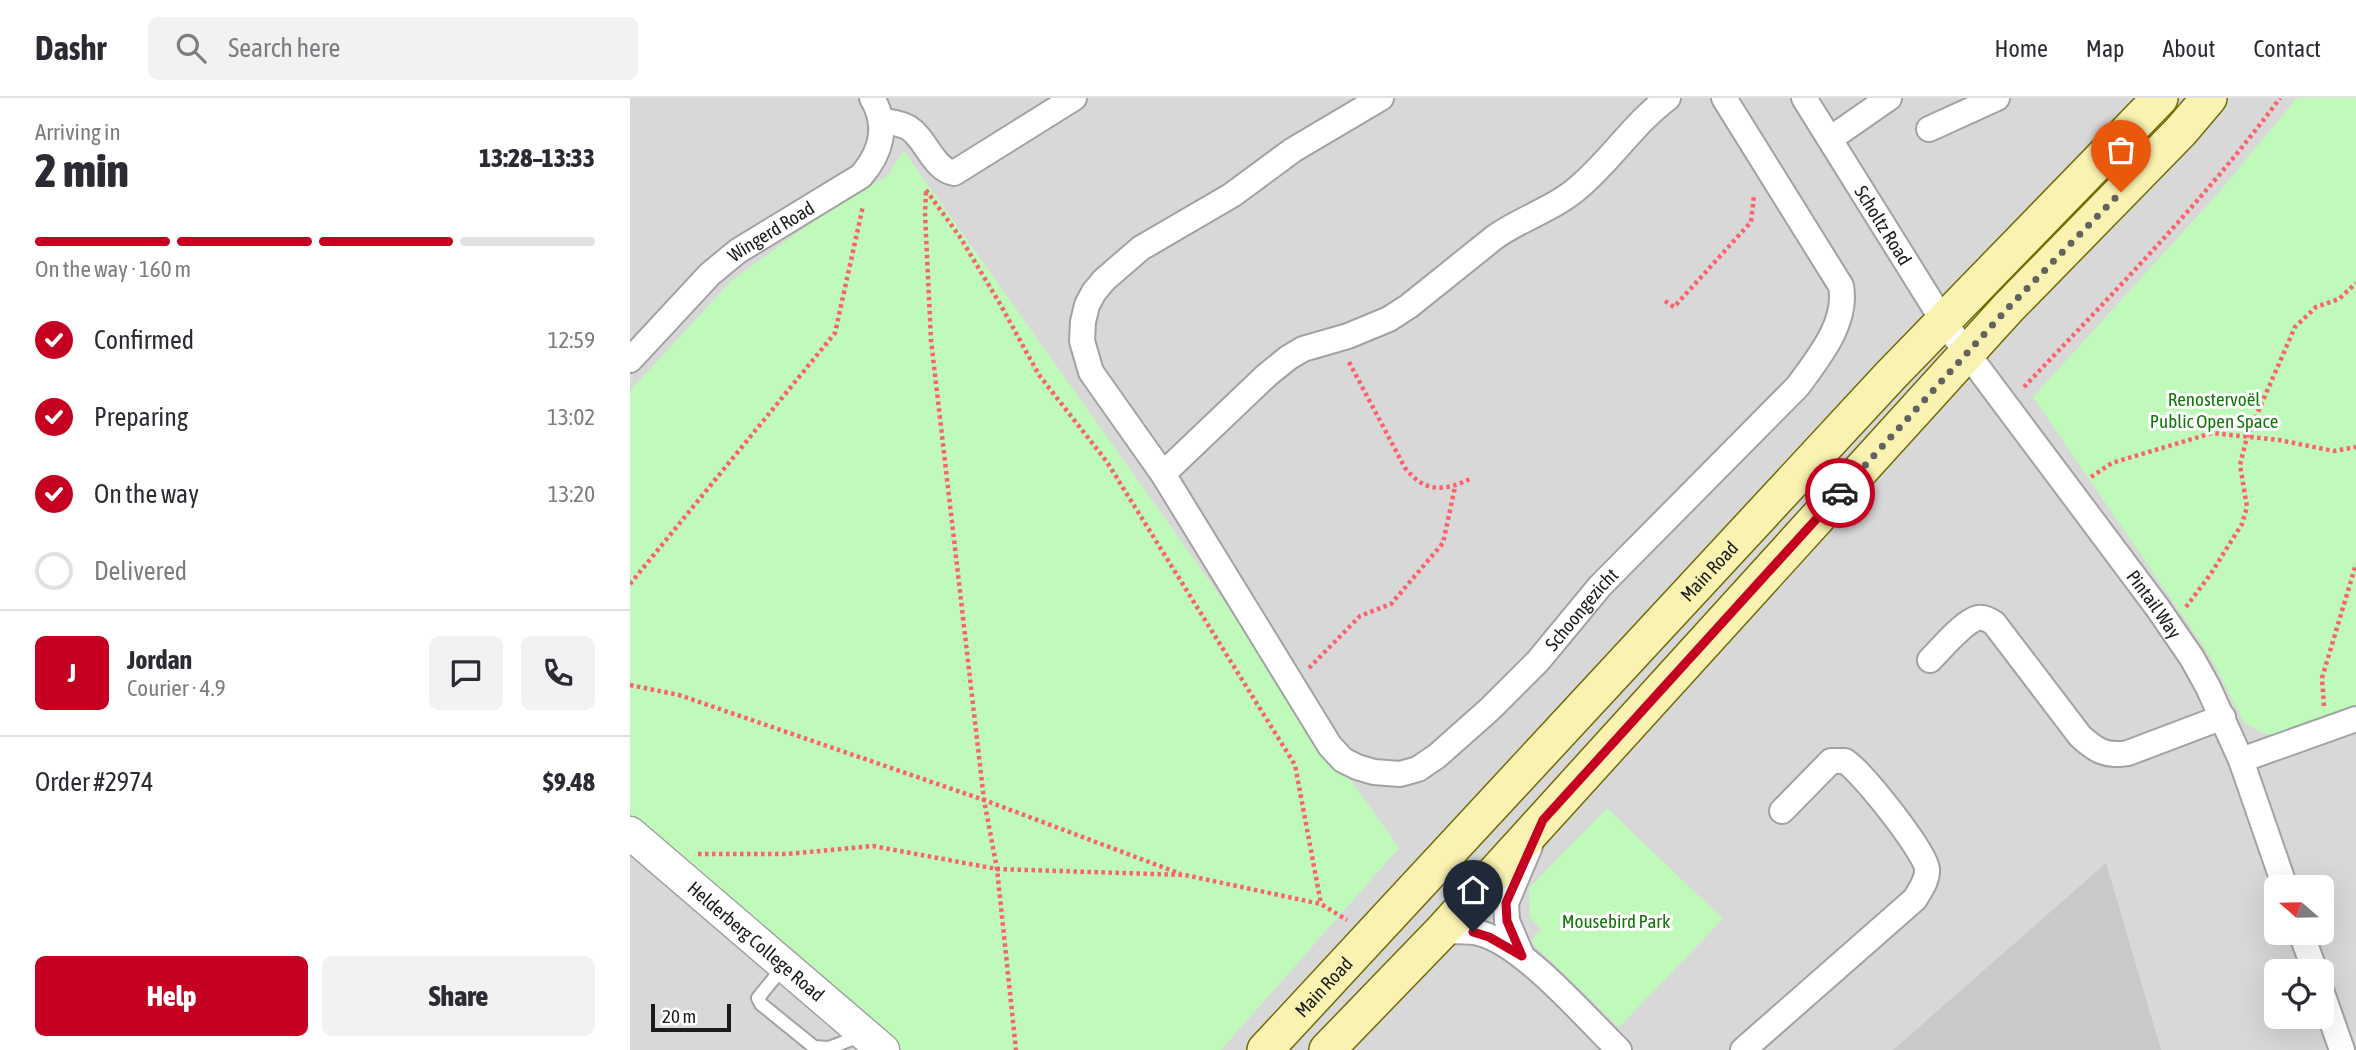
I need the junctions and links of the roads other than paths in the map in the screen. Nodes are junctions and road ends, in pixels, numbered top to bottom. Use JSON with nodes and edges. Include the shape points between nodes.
{"nodes":[{"id":1,"x":1074,"y":98,"type":"edge"},
{"id":2,"x":1381,"y":98,"type":"edge"},
{"id":3,"x":1668,"y":98,"type":"edge"},
{"id":4,"x":1724,"y":98,"type":"edge"},
{"id":5,"x":1804,"y":98,"type":"edge"},
{"id":6,"x":1889,"y":98,"type":"edge"},
{"id":7,"x":1997,"y":98,"type":"edge"},
{"id":8,"x":2160,"y":98,"type":"edge"},
{"id":9,"x":2209,"y":98,"type":"edge"},
{"id":10,"x":879,"y":105,"type":"edge"},
{"id":11,"x":1929,"y":129,"type":"dead end"},
{"id":12,"x":1830,"y":139,"type":"junction"},
{"id":13,"x":1943,"y":321,"type":"junction"},
{"id":14,"x":1967,"y":352,"type":"junction"},
{"id":15,"x":630,"y":360,"type":"edge"},
{"id":16,"x":1163,"y":474,"type":"junction"},
{"id":17,"x":1930,"y":660,"type":"dead end"},
{"id":18,"x":2222,"y":717,"type":"junction"},
{"id":19,"x":2356,"y":719,"type":"edge"},
{"id":20,"x":2241,"y":760,"type":"junction"},
{"id":21,"x":1782,"y":811,"type":"dead end"},
{"id":22,"x":1543,"y":820,"type":"junction"},
{"id":23,"x":630,"y":833,"type":"edge"},
{"id":24,"x":2281,"y":875,"type":"edge"},
{"id":25,"x":1441,"y":932,"type":"junction"},
{"id":26,"x":1522,"y":956,"type":"junction"},
{"id":27,"x":784,"y":965,"type":"junction"},
{"id":28,"x":2334,"y":1027,"type":"edge"},
{"id":29,"x":877,"y":1045,"type":"edge"},
{"id":30,"x":1265,"y":1050,"type":"edge"},
{"id":31,"x":1327,"y":1050,"type":"edge"},
{"id":32,"x":1619,"y":1050,"type":"edge"},
{"id":33,"x":1743,"y":1050,"type":"edge"},
{"id":34,"x":2342,"y":1050,"type":"edge"}],
"edges":[{"from":1,"to":10,"type":"street","via":[[954,173],[943,168],[912,130]]},
{"from":2,"to":16,"type":"street","name":"Schoongezicht","via":[[1141,248],[1094,292],[1083,322],[1086,360]]},
{"from":3,"to":16,"type":"street","via":[[1563,200],[1509,227],[1389,319],[1303,349],[1267,375]]},
{"from":4,"to":16,"type":"street","name":"Schoongezicht","via":[[1841,286],[1842,310],[1834,329],[1798,386],[1601,586],[1538,661],[1490,709],[1418,769],[1400,774],[1374,772],[1343,760],[1330,746]]},
{"from":5,"to":12,"type":"street","name":"Scholtz Road"},
{"from":6,"to":12,"type":"street"},
{"from":7,"to":11,"type":"street"},
{"from":8,"to":13,"type":"main road","name":"Main Road"},
{"from":9,"to":14,"type":"main road"},
{"from":10,"to":15,"type":"street","name":"Wingerd Road","via":[[879,149],[861,176],[738,251]]},
{"from":12,"to":13,"type":"street","name":"Scholtz Road"},
{"from":13,"to":14,"type":"street","name":"Scholtz Road"},
{"from":13,"to":30,"type":"main road","name":"Main Road"},
{"from":14,"to":18,"type":"street","name":"Pintail Way","via":[[2192,658]]},
{"from":14,"to":22,"type":"main road"},
{"from":17,"to":18,"type":"street","via":[[1968,623],[1988,619],[2080,736],[2102,753],[2114,755],[2144,747]]},
{"from":18,"to":20,"type":"street","name":"Pintail Way"},
{"from":19,"to":20,"type":"street"},
{"from":20,"to":24,"type":"street","name":"Pintail Way"},
{"from":21,"to":33,"type":"street","via":[[1831,761],[1845,761],[1903,828],[1927,870],[1914,899]]},
{"from":22,"to":25,"type":"main road"},
{"from":22,"to":26,"type":"street","via":[[1506,903],[1507,921]]},
{"from":23,"to":27,"type":"street","name":"Helderberg College Road"},
{"from":25,"to":26,"type":"street","via":[[1480,933]]},
{"from":25,"to":31,"type":"main road"},
{"from":26,"to":32,"type":"street"},
{"from":27,"to":29,"type":"street","name":"Helderberg College Road"},
{"from":27,"to":29,"type":"lane","via":[[758,998],[761,1004],[814,1048]]},
{"from":28,"to":34,"type":"street"}]}
